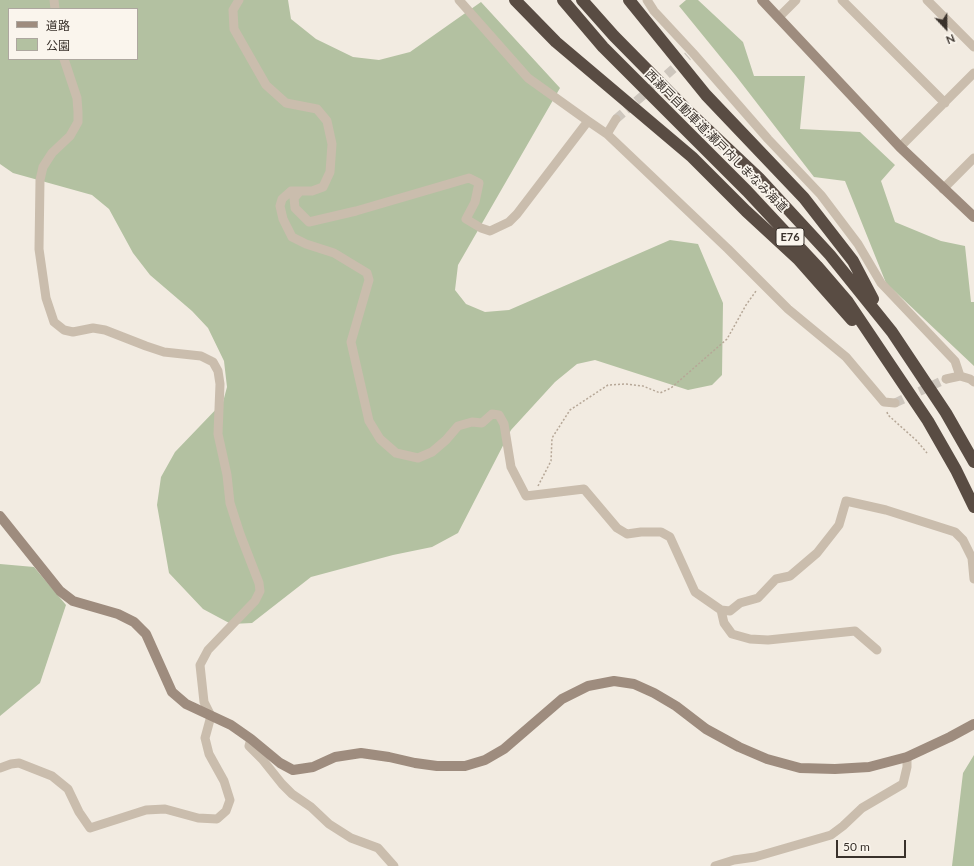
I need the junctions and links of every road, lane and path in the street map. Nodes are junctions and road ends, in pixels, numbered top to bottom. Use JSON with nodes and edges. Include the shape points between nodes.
{"nodes":[{"id":1,"x":239,"y":0,"type":"edge"},
{"id":2,"x":460,"y":0,"type":"edge"},
{"id":3,"x":515,"y":0,"type":"edge"},
{"id":4,"x":563,"y":0,"type":"edge"},
{"id":5,"x":582,"y":0,"type":"edge"},
{"id":6,"x":629,"y":0,"type":"edge"},
{"id":7,"x":647,"y":0,"type":"edge"},
{"id":8,"x":762,"y":0,"type":"edge"},
{"id":9,"x":796,"y":0,"type":"edge"},
{"id":10,"x":842,"y":0,"type":"edge"},
{"id":11,"x":927,"y":0,"type":"edge"},
{"id":12,"x":779,"y":17,"type":"junction"},
{"id":13,"x":974,"y":47,"type":"edge"},
{"id":14,"x":64,"y":60,"type":"edge"},
{"id":15,"x":974,"y":73,"type":"edge"},
{"id":16,"x":944,"y":103,"type":"junction"},
{"id":17,"x":616,"y":119,"type":"tunnel mouth"},
{"id":18,"x":588,"y":122,"type":"junction"},
{"id":19,"x":607,"y":134,"type":"junction"},
{"id":20,"x":900,"y":147,"type":"junction"},
{"id":21,"x":974,"y":158,"type":"edge"},
{"id":22,"x":943,"y":189,"type":"junction"},
{"id":23,"x":300,"y":191,"type":"junction"},
{"id":24,"x":974,"y":217,"type":"edge"},
{"id":25,"x":762,"y":283,"type":"junction"},
{"id":26,"x":892,"y":332,"type":"junction"},
{"id":27,"x":892,"y":366,"type":"junction"},
{"id":28,"x":960,"y":376,"type":"junction"},
{"id":29,"x":946,"y":379,"type":"tunnel mouth"},
{"id":30,"x":974,"y":382,"type":"edge"},
{"id":31,"x":884,"y":402,"type":"junction"},
{"id":32,"x":895,"y":403,"type":"tunnel mouth"},
{"id":33,"x":927,"y":453,"type":"dead end"},
{"id":34,"x":974,"y":462,"type":"edge"},
{"id":35,"x":526,"y":496,"type":"junction"},
{"id":36,"x":974,"y":507,"type":"edge"},
{"id":37,"x":0,"y":516,"type":"edge"},
{"id":38,"x":974,"y":579,"type":"edge"},
{"id":39,"x":721,"y":610,"type":"junction"},
{"id":40,"x":877,"y":650,"type":"dead end"},
{"id":41,"x":211,"y":716,"type":"junction"},
{"id":42,"x":974,"y":724,"type":"edge"},
{"id":43,"x":251,"y":739,"type":"junction"},
{"id":44,"x":907,"y":757,"type":"junction"},
{"id":45,"x":0,"y":768,"type":"edge"},
{"id":46,"x":394,"y":866,"type":"edge"},
{"id":47,"x":715,"y":866,"type":"edge"}],
"edges":[{"from":1,"to":23,"type":"street","via":[[233,10],[234,29],[266,85],[286,103],[317,109],[327,121],[332,144],[330,172],[323,187],[312,191]]},
{"from":2,"to":18,"type":"street","via":[[528,78]]},
{"from":3,"to":27,"type":"highway","via":[[556,42],[692,157],[798,259]]},
{"from":4,"to":27,"type":"highway","name":"西瀬戸自動車道;瀬戸内しまなみ海道","number":"E76","via":[[603,47],[747,191],[817,266],[848,302]]},
{"from":5,"to":26,"type":"highway","name":"西瀬戸自動車道;瀬戸内しまなみ海道","number":"E76","via":[[625,48],[759,178],[830,255]]},
{"from":6,"to":26,"type":"highway","via":[[706,95],[804,198],[853,261]]},
{"from":7,"to":28,"type":"street","via":[[691,54],[821,195],[858,244],[881,283],[955,361]]},
{"from":8,"to":12,"type":"street"},
{"from":9,"to":12,"type":"street"},
{"from":10,"to":16,"type":"street"},
{"from":11,"to":13,"type":"street"},
{"from":12,"to":20,"type":"street"},
{"from":14,"to":41,"type":"street","via":[[77,98],[78,122],[70,136],[52,153],[43,167],[40,180],[39,248],[46,298],[54,322],[64,330],[105,330],[164,352],[201,356],[213,362],[218,371],[218,434],[230,503],[260,591],[256,601],[208,650],[200,665],[204,702]]},
{"from":15,"to":16,"type":"street"},
{"from":16,"to":20,"type":"street"},
{"from":17,"to":19,"type":"street"},
{"from":18,"to":19,"type":"street"},
{"from":18,"to":23,"type":"street","via":[[517,214],[509,222],[490,231],[466,219],[475,202],[479,183],[469,178],[309,222],[295,208],[294,198]]},
{"from":19,"to":25,"type":"street"},
{"from":20,"to":22,"type":"street"},
{"from":21,"to":22,"type":"street"},
{"from":22,"to":24,"type":"street"},
{"from":23,"to":35,"type":"street","via":[[291,191],[282,199],[280,206],[292,237],[334,253],[367,273],[368,280],[351,342],[369,421],[380,439],[396,453],[418,458],[432,452],[458,426],[472,422],[482,424],[492,414],[499,415],[504,424],[511,467]]},
{"from":25,"to":31,"type":"street","via":[[788,309],[846,357]]},
{"from":25,"to":35,"type":"path","via":[[746,305],[728,339],[671,388],[660,393],[643,386],[608,385],[570,410],[552,438],[551,461],[537,488]]},
{"from":26,"to":34,"type":"highway","name":"西瀬戸自動車道;瀬戸内しまなみ海道","number":"E76","via":[[946,413]]},
{"from":27,"to":36,"type":"highway","name":"西瀬戸自動車道;瀬戸内しまなみ海道","number":"E76","via":[[928,421]]},
{"from":28,"to":29,"type":"street"},
{"from":28,"to":30,"type":"street"},
{"from":31,"to":32,"type":"street"},
{"from":31,"to":33,"type":"path","via":[[888,415]]},
{"from":35,"to":39,"type":"street","via":[[584,489],[616,528],[627,534],[661,532],[670,537],[695,592]]},
{"from":37,"to":41,"type":"street","via":[[60,591],[73,601],[118,614],[134,622],[146,634],[172,692],[186,704]]},
{"from":38,"to":39,"type":"street","via":[[972,558],[963,540],[955,532],[886,510],[846,501],[840,525],[817,553],[790,576],[776,579],[758,598],[740,603],[730,611]]},
{"from":39,"to":40,"type":"street","via":[[724,623],[732,634],[768,640],[854,631]]},
{"from":41,"to":43,"type":"street","via":[[231,725]]},
{"from":41,"to":45,"type":"street","via":[[205,738],[209,754],[224,781],[230,800],[226,811],[217,819],[198,818],[164,809],[146,810],[90,828],[68,789],[52,776],[19,763]]},
{"from":42,"to":44,"type":"street"},
{"from":43,"to":44,"type":"street","via":[[280,763],[293,770],[313,767],[335,757],[361,752],[437,766],[464,766],[485,760],[504,749],[562,699],[588,686],[614,681],[634,684],[654,693],[739,748],[800,768],[869,767]]},
{"from":43,"to":46,"type":"street","via":[[249,746],[292,794],[346,835],[378,848]]},
{"from":44,"to":47,"type":"street","via":[[908,767],[903,784],[862,808],[831,835]]}]}
